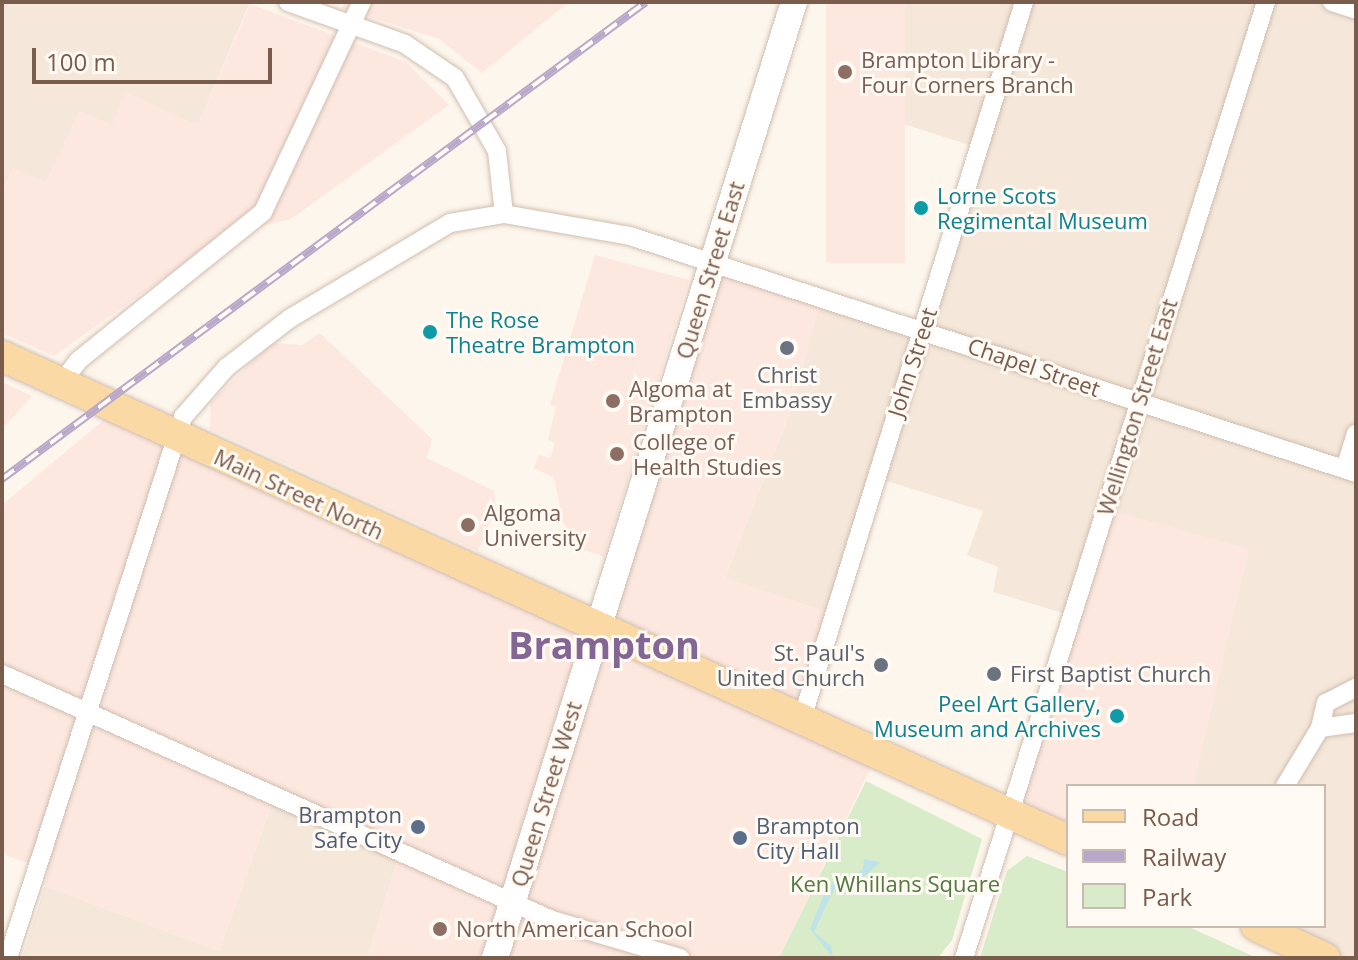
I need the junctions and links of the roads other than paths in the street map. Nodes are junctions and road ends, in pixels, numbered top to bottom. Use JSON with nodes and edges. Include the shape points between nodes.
{"nodes":[{"id":1,"x":288,"y":2,"type":"edge"},
{"id":2,"x":362,"y":2,"type":"edge"},
{"id":3,"x":794,"y":2,"type":"edge"},
{"id":4,"x":1024,"y":2,"type":"edge"},
{"id":5,"x":1266,"y":2,"type":"edge"},
{"id":6,"x":1332,"y":2,"type":"edge"},
{"id":7,"x":1356,"y":10,"type":"edge"},
{"id":8,"x":352,"y":31,"type":"junction"},
{"id":9,"x":504,"y":214,"type":"junction"},
{"id":10,"x":713,"y":262,"type":"junction"},
{"id":11,"x":923,"y":328,"type":"junction"},
{"id":12,"x":2,"y":356,"type":"edge"},
{"id":13,"x":61,"y":383,"type":"junction"},
{"id":14,"x":1137,"y":402,"type":"junction"},
{"id":15,"x":1356,"y":434,"type":"edge"},
{"id":16,"x":175,"y":437,"type":"junction"},
{"id":17,"x":1350,"y":471,"type":"edge"},
{"id":18,"x":598,"y":630,"type":"junction"},
{"id":19,"x":2,"y":674,"type":"edge"},
{"id":20,"x":1356,"y":688,"type":"edge"},
{"id":21,"x":86,"y":711,"type":"junction"},
{"id":22,"x":801,"y":722,"type":"junction"},
{"id":23,"x":1356,"y":723,"type":"edge"},
{"id":24,"x":1320,"y":728,"type":"junction"},
{"id":25,"x":1286,"y":784,"type":"edge"},
{"id":26,"x":1010,"y":813,"type":"junction"},
{"id":27,"x":1066,"y":839,"type":"edge"},
{"id":28,"x":512,"y":902,"type":"junction"},
{"id":29,"x":1260,"y":928,"type":"edge"},
{"id":30,"x":8,"y":958,"type":"edge"},
{"id":31,"x":495,"y":958,"type":"edge"},
{"id":32,"x":680,"y":958,"type":"edge"},
{"id":33,"x":964,"y":958,"type":"edge"},
{"id":34,"x":1325,"y":958,"type":"edge"}],
"edges":[{"from":1,"to":8,"type":"street"},
{"from":2,"to":8,"type":"street"},
{"from":3,"to":10,"type":"main road","name":"Queen Street East"},
{"from":4,"to":11,"type":"street","name":"John Street"},
{"from":5,"to":14,"type":"street","name":"Wellington Street East"},
{"from":6,"to":7,"type":"street"},
{"from":8,"to":9,"type":"street","via":[[405,44],[455,78],[497,151]]},
{"from":8,"to":13,"type":"street","via":[[263,212],[79,360]]},
{"from":9,"to":10,"type":"street","name":"Chapel Street","via":[[630,236]]},
{"from":9,"to":16,"type":"street","via":[[425,233],[289,319],[207,387]]},
{"from":10,"to":11,"type":"street","name":"Chapel Street"},
{"from":10,"to":18,"type":"main road","name":"Queen Street East"},
{"from":11,"to":14,"type":"street","name":"Chapel Street"},
{"from":11,"to":22,"type":"street","name":"John Street"},
{"from":12,"to":13,"type":"main road","name":"Main Street North"},
{"from":13,"to":16,"type":"main road","name":"Main Street North"},
{"from":14,"to":17,"type":"street","name":"Chapel Street"},
{"from":14,"to":26,"type":"street","name":"Wellington Street East"},
{"from":15,"to":17,"type":"street"},
{"from":16,"to":18,"type":"main road","name":"Main Street North"},
{"from":16,"to":21,"type":"street"},
{"from":18,"to":22,"type":"main road","name":"Main Street North"},
{"from":18,"to":28,"type":"main road","name":"Queen Street West"},
{"from":19,"to":21,"type":"street"},
{"from":20,"to":24,"type":"street","via":[[1333,695]]},
{"from":21,"to":28,"type":"street"},
{"from":21,"to":30,"type":"street"},
{"from":22,"to":26,"type":"main road","name":"Main Street North"},
{"from":23,"to":24,"type":"street"},
{"from":24,"to":25,"type":"street"},
{"from":26,"to":27,"type":"main road","name":"Main Street North"},
{"from":26,"to":33,"type":"street","name":"Wellington Street East"},
{"from":28,"to":31,"type":"main road","name":"Queen Street West"},
{"from":28,"to":32,"type":"street"},
{"from":29,"to":34,"type":"main road"}]}
